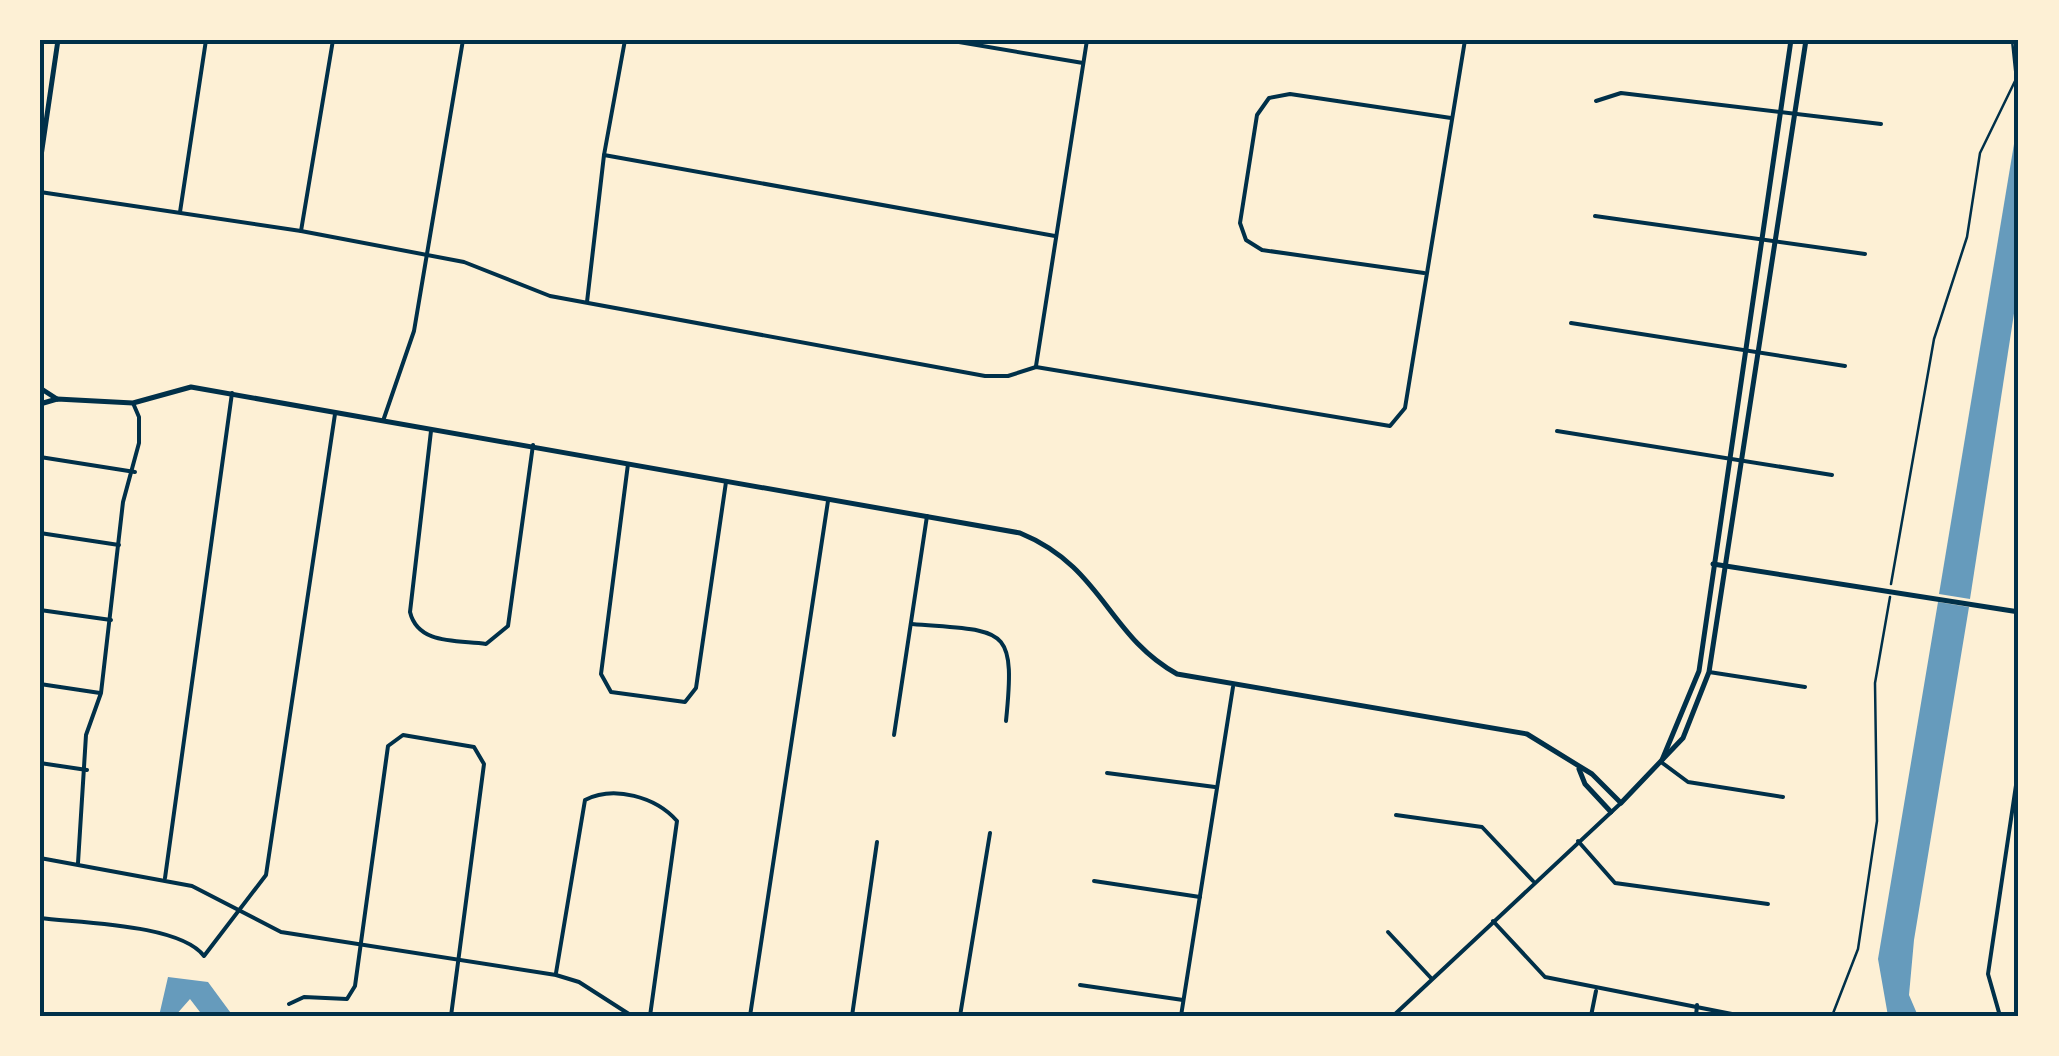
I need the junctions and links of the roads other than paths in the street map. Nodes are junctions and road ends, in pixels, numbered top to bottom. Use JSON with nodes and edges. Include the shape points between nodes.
{"nodes":[{"id":1,"x":58,"y":40,"type":"edge"},
{"id":2,"x":206,"y":40,"type":"edge"},
{"id":3,"x":333,"y":40,"type":"edge"},
{"id":4,"x":462,"y":40,"type":"edge"},
{"id":5,"x":624,"y":40,"type":"edge"},
{"id":6,"x":948,"y":40,"type":"edge"},
{"id":7,"x":1087,"y":40,"type":"edge"},
{"id":8,"x":1465,"y":40,"type":"edge"},
{"id":9,"x":1792,"y":40,"type":"edge"},
{"id":10,"x":1806,"y":40,"type":"edge"},
{"id":11,"x":1083,"y":63,"type":"junction"},
{"id":12,"x":1596,"y":101,"type":"dead end"},
{"id":13,"x":1780,"y":111,"type":"junction"},
{"id":14,"x":1794,"y":112,"type":"junction"},
{"id":15,"x":1451,"y":118,"type":"junction"},
{"id":16,"x":1881,"y":124,"type":"dead end"},
{"id":17,"x":604,"y":155,"type":"junction"},
{"id":18,"x":40,"y":164,"type":"edge"},
{"id":19,"x":40,"y":192,"type":"edge"},
{"id":20,"x":180,"y":212,"type":"junction"},
{"id":21,"x":1595,"y":216,"type":"dead end"},
{"id":22,"x":301,"y":230,"type":"junction"},
{"id":23,"x":1055,"y":236,"type":"junction"},
{"id":24,"x":1761,"y":240,"type":"junction"},
{"id":25,"x":1776,"y":241,"type":"junction"},
{"id":26,"x":1865,"y":254,"type":"dead end"},
{"id":27,"x":427,"y":257,"type":"junction"},
{"id":28,"x":1424,"y":274,"type":"junction"},
{"id":29,"x":586,"y":303,"type":"junction"},
{"id":30,"x":1571,"y":323,"type":"dead end"},
{"id":31,"x":1745,"y":348,"type":"junction"},
{"id":32,"x":1760,"y":350,"type":"junction"},
{"id":33,"x":1845,"y":366,"type":"dead end"},
{"id":34,"x":1036,"y":368,"type":"junction"},
{"id":35,"x":40,"y":388,"type":"edge"},
{"id":36,"x":232,"y":393,"type":"junction"},
{"id":37,"x":57,"y":399,"type":"junction"},
{"id":38,"x":133,"y":402,"type":"junction"},
{"id":39,"x":40,"y":404,"type":"edge"},
{"id":40,"x":335,"y":414,"type":"junction"},
{"id":41,"x":383,"y":421,"type":"junction"},
{"id":42,"x":1557,"y":430,"type":"dead end"},
{"id":43,"x":430,"y":431,"type":"junction"},
{"id":44,"x":534,"y":445,"type":"junction"},
{"id":45,"x":40,"y":458,"type":"edge"},
{"id":46,"x":1729,"y":458,"type":"junction"},
{"id":47,"x":1742,"y":460,"type":"junction"},
{"id":48,"x":628,"y":464,"type":"junction"},
{"id":49,"x":135,"y":472,"type":"junction"},
{"id":50,"x":1832,"y":475,"type":"dead end"},
{"id":51,"x":726,"y":482,"type":"junction"},
{"id":52,"x":828,"y":501,"type":"junction"},
{"id":53,"x":928,"y":516,"type":"junction"},
{"id":54,"x":40,"y":533,"type":"edge"},
{"id":55,"x":120,"y":545,"type":"junction"},
{"id":56,"x":1714,"y":564,"type":"junction"},
{"id":57,"x":1725,"y":566,"type":"junction"},
{"id":58,"x":40,"y":610,"type":"edge"},
{"id":59,"x":2019,"y":612,"type":"edge"},
{"id":60,"x":111,"y":620,"type":"junction"},
{"id":61,"x":912,"y":624,"type":"junction"},
{"id":62,"x":1709,"y":672,"type":"junction"},
{"id":63,"x":40,"y":684,"type":"edge"},
{"id":64,"x":1233,"y":686,"type":"junction"},
{"id":65,"x":1805,"y":686,"type":"dead end"},
{"id":66,"x":101,"y":693,"type":"junction"},
{"id":67,"x":1006,"y":722,"type":"dead end"},
{"id":68,"x":894,"y":735,"type":"dead end"},
{"id":69,"x":1661,"y":762,"type":"junction"},
{"id":70,"x":40,"y":763,"type":"edge"},
{"id":71,"x":2019,"y":764,"type":"edge"},
{"id":72,"x":1578,"y":766,"type":"junction"},
{"id":73,"x":87,"y":770,"type":"junction"},
{"id":74,"x":1107,"y":773,"type":"dead end"},
{"id":75,"x":1216,"y":788,"type":"junction"},
{"id":76,"x":1783,"y":796,"type":"dead end"},
{"id":77,"x":1621,"y":803,"type":"junction"},
{"id":78,"x":1611,"y":812,"type":"junction"},
{"id":79,"x":1396,"y":815,"type":"dead end"},
{"id":80,"x":990,"y":833,"type":"dead end"},
{"id":81,"x":1578,"y":841,"type":"junction"},
{"id":82,"x":877,"y":842,"type":"dead end"},
{"id":83,"x":40,"y":858,"type":"edge"},
{"id":84,"x":78,"y":863,"type":"junction"},
{"id":85,"x":165,"y":878,"type":"junction"},
{"id":86,"x":1094,"y":880,"type":"dead end"},
{"id":87,"x":1533,"y":881,"type":"junction"},
{"id":88,"x":1200,"y":896,"type":"junction"},
{"id":89,"x":1768,"y":904,"type":"dead end"},
{"id":90,"x":243,"y":910,"type":"junction"},
{"id":91,"x":40,"y":918,"type":"edge"},
{"id":92,"x":1493,"y":921,"type":"junction"},
{"id":93,"x":1388,"y":932,"type":"dead end"},
{"id":94,"x":360,"y":945,"type":"junction"},
{"id":95,"x":455,"y":960,"type":"junction"},
{"id":96,"x":556,"y":975,"type":"junction"},
{"id":97,"x":1431,"y":978,"type":"junction"},
{"id":98,"x":1080,"y":986,"type":"dead end"},
{"id":99,"x":1596,"y":991,"type":"junction"},
{"id":100,"x":1183,"y":1000,"type":"junction"},
{"id":101,"x":289,"y":1004,"type":"dead end"},
{"id":102,"x":1697,"y":1005,"type":"junction"},
{"id":103,"x":451,"y":1016,"type":"edge"},
{"id":104,"x":632,"y":1016,"type":"edge"},
{"id":105,"x":650,"y":1016,"type":"edge"},
{"id":106,"x":750,"y":1016,"type":"edge"},
{"id":107,"x":852,"y":1016,"type":"edge"},
{"id":108,"x":960,"y":1016,"type":"edge"},
{"id":109,"x":1180,"y":1016,"type":"edge"},
{"id":110,"x":1393,"y":1016,"type":"edge"},
{"id":111,"x":1592,"y":1016,"type":"edge"},
{"id":112,"x":1696,"y":1016,"type":"edge"},
{"id":113,"x":1742,"y":1016,"type":"edge"},
{"id":114,"x":2000,"y":1016,"type":"edge"}],
"edges":[{"from":1,"to":18,"type":"street"},
{"from":2,"to":20,"type":"street"},
{"from":3,"to":22,"type":"street"},
{"from":4,"to":27,"type":"street"},
{"from":5,"to":17,"type":"street"},
{"from":6,"to":11,"type":"street"},
{"from":7,"to":11,"type":"street"},
{"from":8,"to":15,"type":"street"},
{"from":9,"to":13,"type":"street"},
{"from":10,"to":14,"type":"street"},
{"from":11,"to":23,"type":"street"},
{"from":12,"to":13,"type":"street","via":[[1622,93]]},
{"from":13,"to":14,"type":"street"},
{"from":13,"to":24,"type":"street"},
{"from":14,"to":16,"type":"street"},
{"from":14,"to":25,"type":"street"},
{"from":15,"to":28,"type":"street"},
{"from":15,"to":28,"type":"street","via":[[1290,94],[1269,98],[1257,115],[1240,223],[1246,240],[1262,250]]},
{"from":17,"to":23,"type":"street"},
{"from":17,"to":29,"type":"street"},
{"from":19,"to":20,"type":"street"},
{"from":20,"to":22,"type":"street"},
{"from":21,"to":24,"type":"street"},
{"from":22,"to":27,"type":"street"},
{"from":23,"to":34,"type":"street"},
{"from":24,"to":25,"type":"street"},
{"from":24,"to":31,"type":"street"},
{"from":25,"to":26,"type":"street"},
{"from":25,"to":32,"type":"street"},
{"from":27,"to":29,"type":"street","via":[[464,262]]},
{"from":27,"to":41,"type":"street","via":[[414,331]]},
{"from":28,"to":34,"type":"street","via":[[1406,408],[1390,426]]},
{"from":29,"to":34,"type":"street","via":[[984,376]]},
{"from":30,"to":31,"type":"street"},
{"from":31,"to":32,"type":"street"},
{"from":31,"to":46,"type":"street"},
{"from":32,"to":33,"type":"street"},
{"from":32,"to":47,"type":"street"},
{"from":35,"to":37,"type":"street"},
{"from":36,"to":38,"type":"street","via":[[191,387]]},
{"from":36,"to":40,"type":"street"},
{"from":36,"to":85,"type":"street"},
{"from":37,"to":38,"type":"street"},
{"from":37,"to":39,"type":"street"},
{"from":38,"to":49,"type":"street","via":[[139,418]]},
{"from":40,"to":41,"type":"street"},
{"from":40,"to":90,"type":"street","via":[[266,875]]},
{"from":41,"to":43,"type":"street"},
{"from":42,"to":46,"type":"street"},
{"from":43,"to":44,"type":"street"},
{"from":43,"to":44,"type":"street","via":[[410,612],[424,636],[486,644],[508,626]]},
{"from":44,"to":48,"type":"street"},
{"from":45,"to":49,"type":"street"},
{"from":46,"to":47,"type":"street"},
{"from":46,"to":56,"type":"street"},
{"from":47,"to":50,"type":"street"},
{"from":47,"to":57,"type":"street"},
{"from":48,"to":51,"type":"street"},
{"from":48,"to":51,"type":"street","via":[[600,674],[612,692],[685,702],[696,688]]},
{"from":49,"to":55,"type":"street","via":[[123,502]]},
{"from":51,"to":52,"type":"street"},
{"from":52,"to":53,"type":"street"},
{"from":52,"to":106,"type":"street"},
{"from":53,"to":61,"type":"street"},
{"from":53,"to":64,"type":"street","via":[[1044,543],[1088,577],[1153,660],[1177,674]]},
{"from":54,"to":55,"type":"street"},
{"from":55,"to":60,"type":"street"},
{"from":56,"to":57,"type":"street"},
{"from":56,"to":69,"type":"street","via":[[1698,671]]},
{"from":57,"to":59,"type":"street"},
{"from":57,"to":62,"type":"street"},
{"from":58,"to":60,"type":"street"},
{"from":60,"to":66,"type":"street"},
{"from":61,"to":67,"type":"street","via":[[977,630],[1008,649]]},
{"from":61,"to":68,"type":"street"},
{"from":62,"to":65,"type":"street"},
{"from":62,"to":69,"type":"street","via":[[1695,716]]},
{"from":63,"to":66,"type":"street"},
{"from":64,"to":72,"type":"street","via":[[1508,728],[1550,744]]},
{"from":64,"to":75,"type":"street"},
{"from":66,"to":73,"type":"street","via":[[86,734]]},
{"from":69,"to":76,"type":"street","via":[[1688,782]]},
{"from":69,"to":77,"type":"street"},
{"from":70,"to":73,"type":"street"},
{"from":71,"to":114,"type":"street","via":[[1988,974]]},
{"from":72,"to":77,"type":"street"},
{"from":72,"to":78,"type":"street","via":[[1584,784]]},
{"from":73,"to":84,"type":"street"},
{"from":74,"to":75,"type":"street"},
{"from":75,"to":88,"type":"street"},
{"from":77,"to":78,"type":"street"},
{"from":78,"to":81,"type":"street"},
{"from":79,"to":87,"type":"street","via":[[1482,827]]},
{"from":80,"to":108,"type":"street"},
{"from":81,"to":87,"type":"street"},
{"from":81,"to":89,"type":"street","via":[[1615,883]]},
{"from":82,"to":107,"type":"street"},
{"from":83,"to":84,"type":"street"},
{"from":84,"to":85,"type":"street"},
{"from":85,"to":90,"type":"street"},
{"from":86,"to":88,"type":"street"},
{"from":87,"to":92,"type":"street"},
{"from":88,"to":100,"type":"street"},
{"from":90,"to":91,"type":"street","via":[[204,956],[174,936]]},
{"from":90,"to":94,"type":"street","via":[[280,932]]},
{"from":92,"to":97,"type":"street"},
{"from":92,"to":99,"type":"street","via":[[1545,977]]},
{"from":93,"to":97,"type":"street"},
{"from":94,"to":95,"type":"street"},
{"from":94,"to":95,"type":"street","via":[[388,746],[403,735],[474,747],[484,764]]},
{"from":94,"to":101,"type":"street","via":[[347,999],[304,997]]},
{"from":95,"to":96,"type":"street"},
{"from":95,"to":103,"type":"street"},
{"from":96,"to":104,"type":"street"},
{"from":96,"to":105,"type":"street","via":[[585,800],[602,792],[661,803],[677,820]]},
{"from":97,"to":110,"type":"street"},
{"from":98,"to":100,"type":"street"},
{"from":99,"to":102,"type":"street"},
{"from":99,"to":111,"type":"street"},
{"from":100,"to":109,"type":"street"},
{"from":102,"to":112,"type":"street"},
{"from":102,"to":113,"type":"street"}]}
